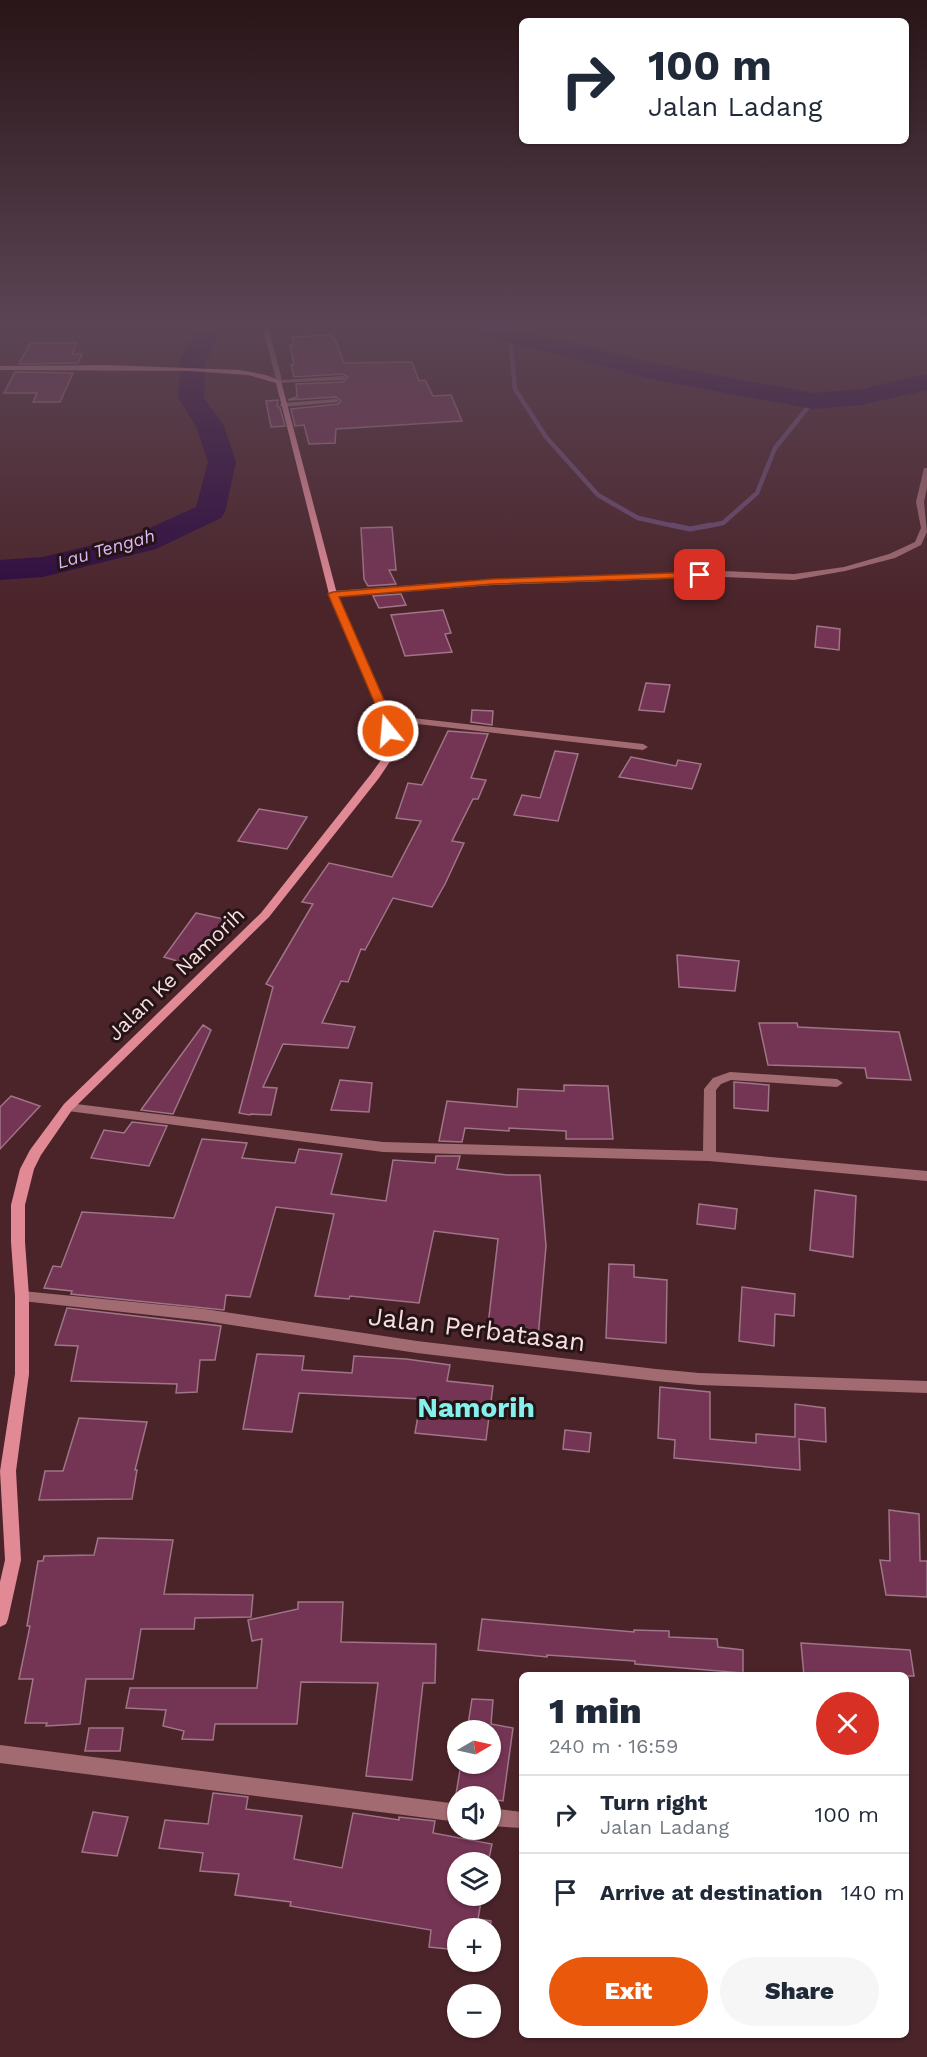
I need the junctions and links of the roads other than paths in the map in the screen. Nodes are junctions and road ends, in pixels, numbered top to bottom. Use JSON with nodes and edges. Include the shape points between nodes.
{"nodes":[{"id":1,"x":286,"y":415,"type":"edge"},
{"id":2,"x":927,"y":470,"type":"edge"},
{"id":3,"x":333,"y":594,"type":"junction"},
{"id":4,"x":386,"y":718,"type":"junction"},
{"id":5,"x":643,"y":747,"type":"dead end"},
{"id":6,"x":837,"y":1083,"type":"dead end"},
{"id":7,"x":68,"y":1107,"type":"junction"},
{"id":8,"x":709,"y":1156,"type":"junction"},
{"id":9,"x":927,"y":1176,"type":"edge"},
{"id":10,"x":22,"y":1296,"type":"junction"},
{"id":11,"x":927,"y":1387,"type":"edge"},
{"id":12,"x":4,"y":1472,"type":"edge"},
{"id":13,"x":0,"y":1619,"type":"edge"},
{"id":14,"x":0,"y":1754,"type":"edge"},
{"id":15,"x":447,"y":1812,"type":"edge"},
{"id":16,"x":501,"y":1818,"type":"edge"},
{"id":17,"x":519,"y":1820,"type":"dead end"}],
"edges":[{"from":1,"to":3,"type":"street","name":"Jalan Ke Namorih"},
{"from":2,"to":3,"type":"street","via":[[920,502],[925,528],[918,543],[892,556],[845,569],[794,577],[724,574],[493,582]]},
{"from":3,"to":4,"type":"street","name":"Jalan Ke Namorih"},
{"from":4,"to":5,"type":"street"},
{"from":4,"to":7,"type":"street","name":"Jalan Ke Namorih","via":[[390,744],[386,760],[265,915]]},
{"from":6,"to":8,"type":"street","via":[[730,1076],[717,1081],[710,1089]]},
{"from":7,"to":8,"type":"street","via":[[383,1147]]},
{"from":7,"to":10,"type":"street","name":"Jalan Ke Namorih","via":[[35,1153],[21,1188],[18,1242]]},
{"from":8,"to":9,"type":"street"},
{"from":10,"to":11,"type":"street","name":"Jalan Perbatasan","via":[[205,1315],[417,1347],[699,1380]]},
{"from":10,"to":12,"type":"street","name":"Jalan Ke Namorih","via":[[22,1374]]},
{"from":12,"to":13,"type":"street","name":"Jalan Ke Namorih","via":[[13,1560]]},
{"from":14,"to":15,"type":"street"},
{"from":16,"to":17,"type":"street"}]}
